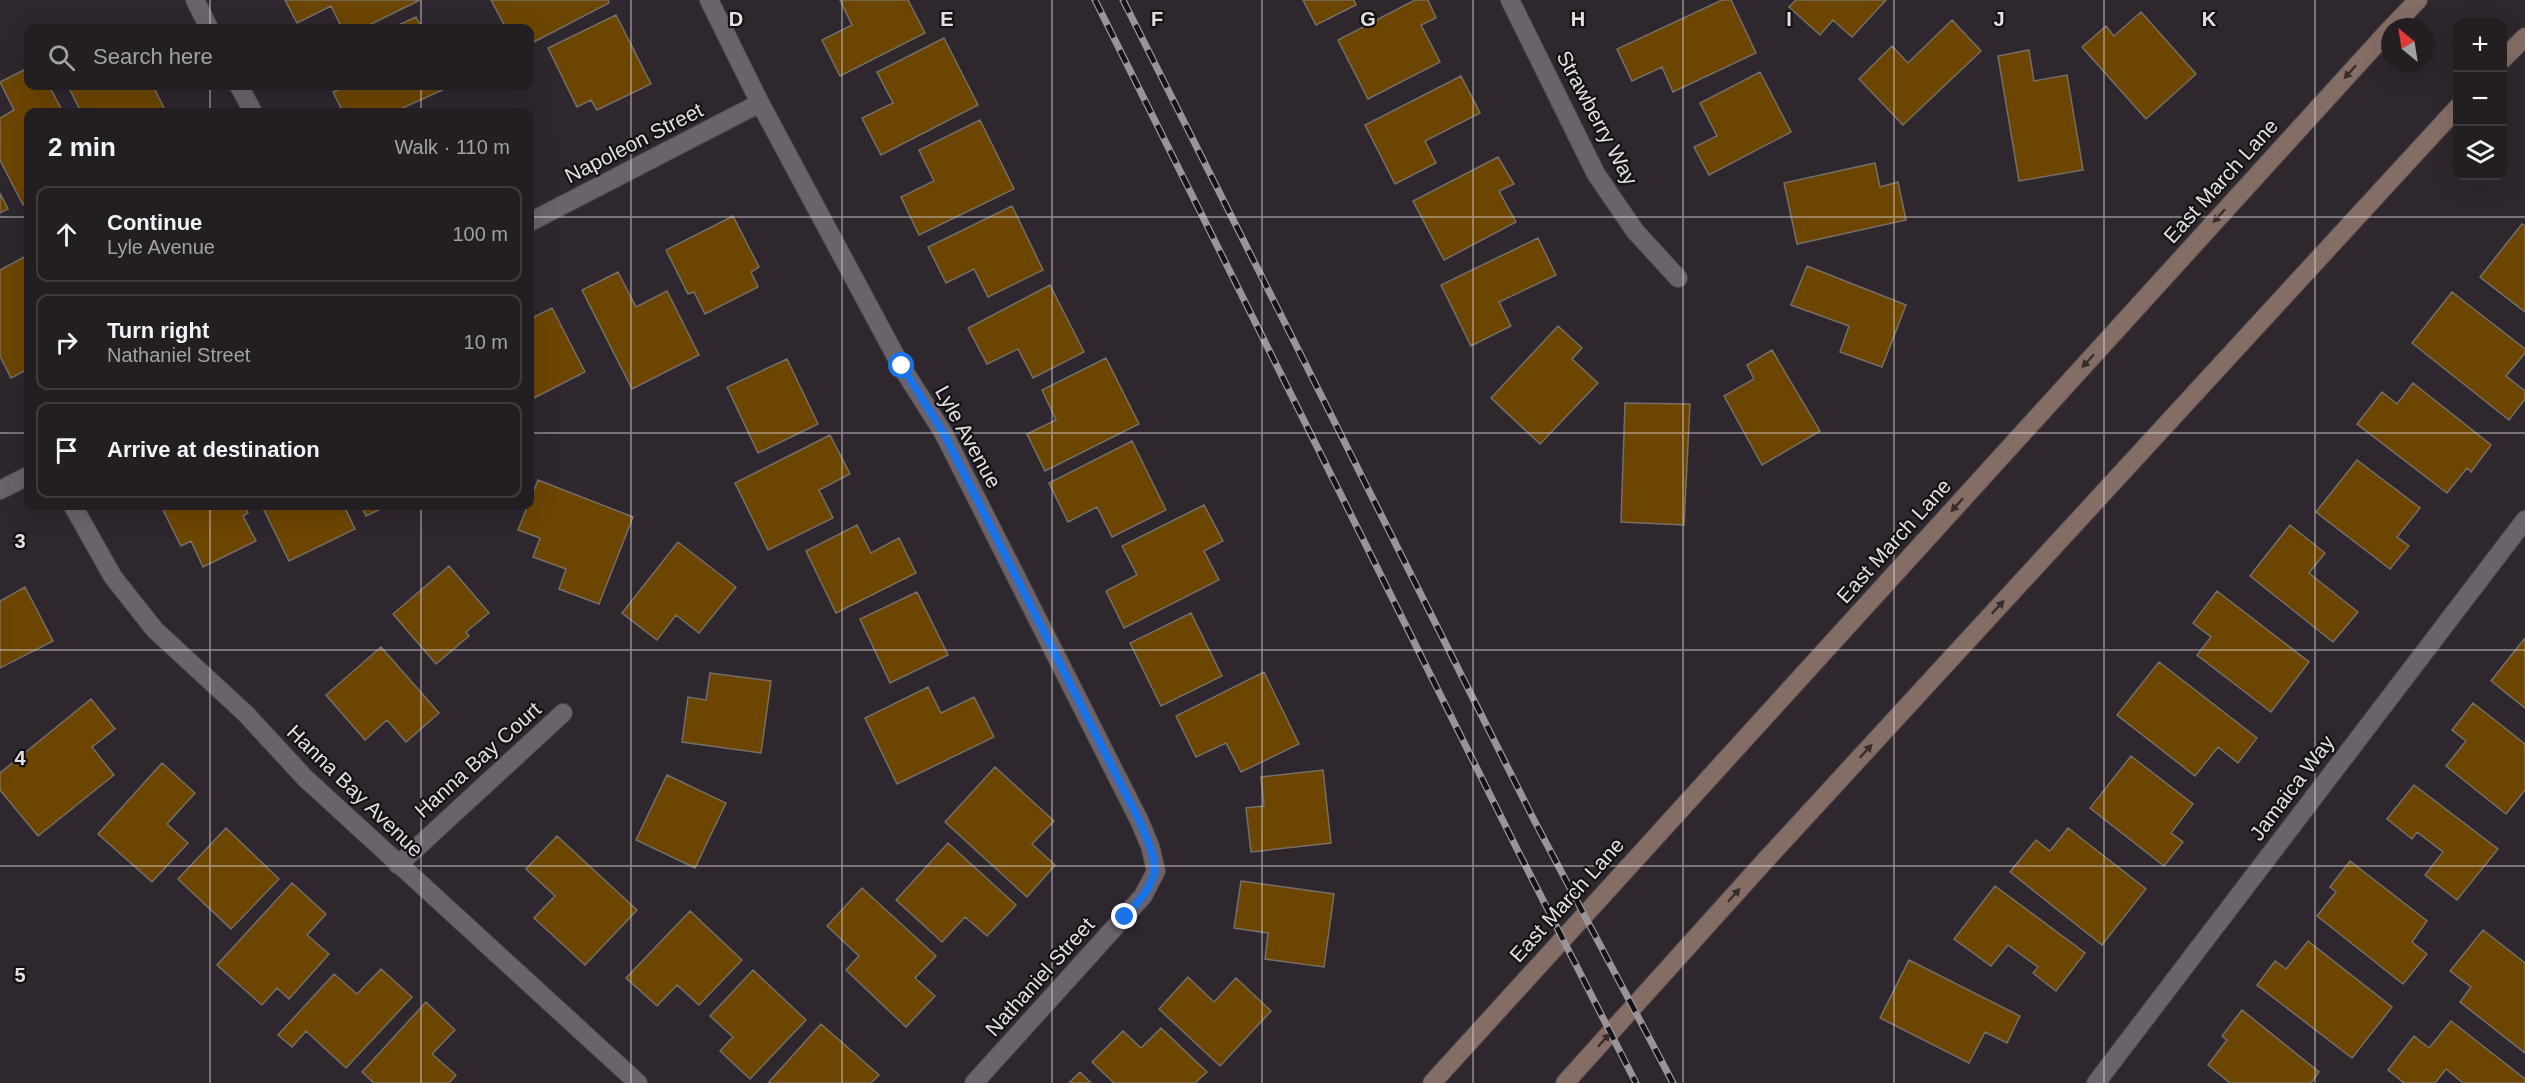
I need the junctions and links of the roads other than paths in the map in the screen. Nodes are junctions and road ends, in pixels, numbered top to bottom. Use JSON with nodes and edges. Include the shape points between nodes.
{"nodes":[{"id":1,"x":195,"y":0,"type":"edge"},
{"id":2,"x":709,"y":0,"type":"edge"},
{"id":3,"x":1510,"y":0,"type":"edge"},
{"id":4,"x":2418,"y":0,"type":"edge"},
{"id":5,"x":2401,"y":18,"type":"edge"},
{"id":6,"x":208,"y":24,"type":"edge"},
{"id":7,"x":2525,"y":37,"type":"edge"},
{"id":8,"x":2381,"y":39,"type":"edge"},
{"id":9,"x":2507,"y":55,"type":"edge"},
{"id":10,"x":241,"y":90,"type":"edge"},
{"id":11,"x":760,"y":103,"type":"junction"},
{"id":12,"x":251,"y":108,"type":"edge"},
{"id":13,"x":2453,"y":111,"type":"edge"},
{"id":14,"x":534,"y":220,"type":"edge"},
{"id":15,"x":1678,"y":278,"type":"dead end"},
{"id":16,"x":24,"y":478,"type":"edge"},
{"id":17,"x":0,"y":490,"type":"edge"},
{"id":18,"x":75,"y":510,"type":"edge"},
{"id":19,"x":2525,"y":520,"type":"edge"},
{"id":20,"x":563,"y":713,"type":"dead end"},
{"id":21,"x":398,"y":865,"type":"junction"},
{"id":22,"x":1156,"y":871,"type":"joint"},
{"id":23,"x":638,"y":1083,"type":"edge"},
{"id":24,"x":974,"y":1083,"type":"edge"},
{"id":25,"x":1432,"y":1083,"type":"edge"},
{"id":26,"x":1564,"y":1083,"type":"edge"},
{"id":27,"x":2096,"y":1083,"type":"edge"}],
"edges":[{"from":1,"to":6,"type":"street"},
{"from":2,"to":11,"type":"street","name":"Lyle Avenue"},
{"from":3,"to":15,"type":"street","name":"Strawberry Way","via":[[1596,174],[1635,231]]},
{"from":4,"to":5,"type":"main road","name":"East March Lane"},
{"from":7,"to":9,"type":"main road"},
{"from":8,"to":25,"type":"main road","name":"East March Lane","one_way":true},
{"from":10,"to":12,"type":"street"},
{"from":11,"to":14,"type":"street","name":"Napoleon Street"},
{"from":11,"to":22,"type":"street","name":"Lyle Avenue","via":[[902,366],[944,434],[1140,822]]},
{"from":26,"to":13,"type":"main road","one_way":true},
{"from":16,"to":17,"type":"street"},
{"from":18,"to":21,"type":"street","name":"Hanna Bay Avenue","via":[[113,577],[155,630]]},
{"from":19,"to":27,"type":"street","name":"Jamaica Way"},
{"from":20,"to":21,"type":"street","name":"Hanna Bay Court"},
{"from":21,"to":23,"type":"street","name":"Hanna Bay Avenue"},
{"from":22,"to":24,"type":"street","name":"Nathaniel Street","via":[[1143,896]]}]}
